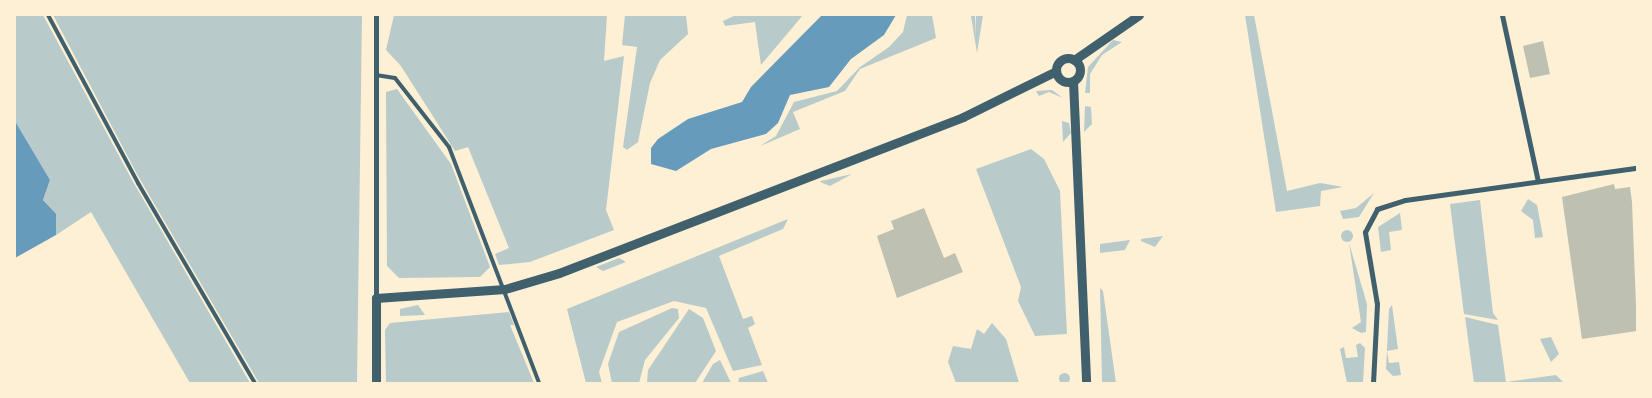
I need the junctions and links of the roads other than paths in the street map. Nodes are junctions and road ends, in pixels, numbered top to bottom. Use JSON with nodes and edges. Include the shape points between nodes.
{"nodes":[{"id":1,"x":48,"y":15,"type":"edge"},
{"id":2,"x":376,"y":15,"type":"edge"},
{"id":3,"x":1139,"y":15,"type":"edge"},
{"id":4,"x":1502,"y":15,"type":"edge"},
{"id":5,"x":1074,"y":60,"type":"junction"},
{"id":6,"x":1056,"y":71,"type":"junction"},
{"id":7,"x":376,"y":75,"type":"junction"},
{"id":8,"x":1074,"y":81,"type":"junction"},
{"id":9,"x":1637,"y":168,"type":"edge"},
{"id":10,"x":1538,"y":181,"type":"junction"},
{"id":11,"x":505,"y":289,"type":"junction"},
{"id":12,"x":376,"y":298,"type":"junction"},
{"id":13,"x":255,"y":383,"type":"edge"},
{"id":14,"x":376,"y":383,"type":"edge"},
{"id":15,"x":539,"y":383,"type":"edge"},
{"id":16,"x":1086,"y":383,"type":"edge"},
{"id":17,"x":1374,"y":383,"type":"edge"}],
"edges":[{"from":1,"to":13,"type":"lane","via":[[138,183]]},
{"from":2,"to":7,"type":"street"},
{"from":3,"to":5,"type":"street"},
{"from":4,"to":10,"type":"street"},
{"from":5,"to":6,"type":"street","via":[[1061,61]]},
{"from":5,"to":8,"type":"street","via":[[1080,70]]},
{"from":6,"to":8,"type":"street","via":[[1063,81]]},
{"from":6,"to":11,"type":"street","via":[[942,126],[585,263]]},
{"from":7,"to":11,"type":"lane","via":[[395,78],[449,148]]},
{"from":7,"to":12,"type":"street"},
{"from":8,"to":16,"type":"street"},
{"from":9,"to":10,"type":"street"},
{"from":10,"to":17,"type":"street","via":[[1391,202],[1373,214],[1365,238],[1377,304]]},
{"from":11,"to":12,"type":"street"},
{"from":11,"to":15,"type":"lane"},
{"from":12,"to":14,"type":"street"}]}
